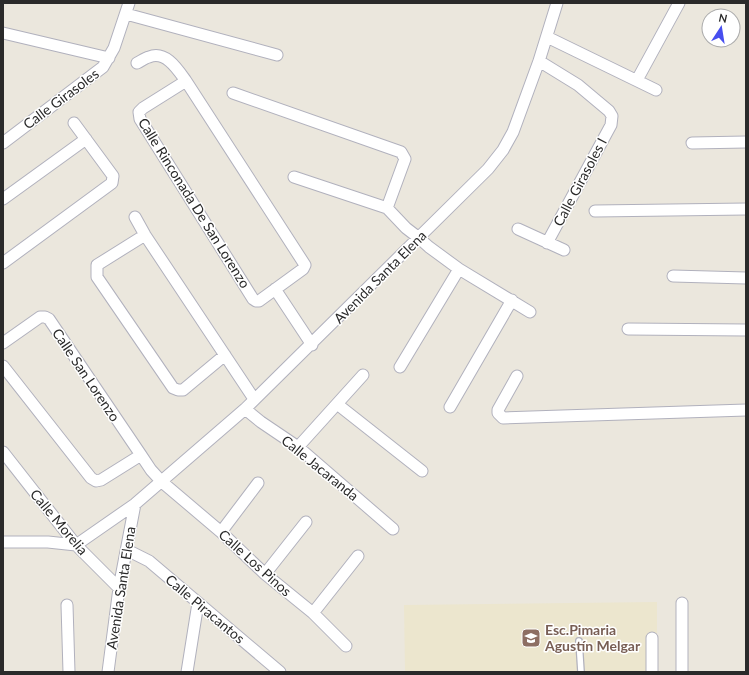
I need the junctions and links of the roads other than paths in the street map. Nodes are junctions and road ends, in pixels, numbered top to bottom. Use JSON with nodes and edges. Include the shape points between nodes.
{"nodes":[{"id":1,"x":557,"y":3,"type":"edge"},
{"id":2,"x":679,"y":3,"type":"edge"},
{"id":3,"x":127,"y":8,"type":"edge"},
{"id":4,"x":3,"y":34,"type":"edge"},
{"id":5,"x":547,"y":37,"type":"junction"},
{"id":6,"x":277,"y":55,"type":"dead end"},
{"id":7,"x":109,"y":58,"type":"junction"},
{"id":8,"x":539,"y":61,"type":"junction"},
{"id":9,"x":137,"y":63,"type":"dead end"},
{"id":10,"x":637,"y":80,"type":"junction"},
{"id":11,"x":186,"y":82,"type":"junction"},
{"id":12,"x":656,"y":90,"type":"dead end"},
{"id":13,"x":233,"y":93,"type":"dead end"},
{"id":14,"x":74,"y":123,"type":"dead end"},
{"id":15,"x":86,"y":139,"type":"junction"},
{"id":16,"x":692,"y":142,"type":"dead end"},
{"id":17,"x":746,"y":142,"type":"edge"},
{"id":18,"x":3,"y":143,"type":"edge"},
{"id":19,"x":294,"y":177,"type":"dead end"},
{"id":20,"x":3,"y":200,"type":"edge"},
{"id":21,"x":388,"y":208,"type":"junction"},
{"id":22,"x":746,"y":209,"type":"edge"},
{"id":23,"x":595,"y":211,"type":"dead end"},
{"id":24,"x":135,"y":217,"type":"dead end"},
{"id":25,"x":518,"y":229,"type":"dead end"},
{"id":26,"x":145,"y":235,"type":"junction"},
{"id":27,"x":419,"y":238,"type":"junction"},
{"id":28,"x":547,"y":242,"type":"junction"},
{"id":29,"x":564,"y":250,"type":"dead end"},
{"id":30,"x":3,"y":262,"type":"edge"},
{"id":31,"x":458,"y":269,"type":"junction"},
{"id":32,"x":673,"y":276,"type":"dead end"},
{"id":33,"x":746,"y":278,"type":"edge"},
{"id":34,"x":275,"y":289,"type":"junction"},
{"id":35,"x":512,"y":300,"type":"junction"},
{"id":36,"x":530,"y":312,"type":"dead end"},
{"id":37,"x":628,"y":329,"type":"dead end"},
{"id":38,"x":746,"y":330,"type":"edge"},
{"id":39,"x":3,"y":343,"type":"edge"},
{"id":40,"x":312,"y":345,"type":"junction"},
{"id":41,"x":225,"y":356,"type":"junction"},
{"id":42,"x":3,"y":366,"type":"edge"},
{"id":43,"x":400,"y":367,"type":"dead end"},
{"id":44,"x":363,"y":375,"type":"dead end"},
{"id":45,"x":517,"y":376,"type":"dead end"},
{"id":46,"x":254,"y":399,"type":"junction"},
{"id":47,"x":337,"y":404,"type":"junction"},
{"id":48,"x":450,"y":407,"type":"dead end"},
{"id":49,"x":245,"y":409,"type":"junction"},
{"id":50,"x":746,"y":410,"type":"edge"},
{"id":51,"x":298,"y":447,"type":"junction"},
{"id":52,"x":3,"y":452,"type":"edge"},
{"id":53,"x":141,"y":456,"type":"junction"},
{"id":54,"x":422,"y":471,"type":"dead end"},
{"id":55,"x":162,"y":482,"type":"junction"},
{"id":56,"x":258,"y":482,"type":"dead end"},
{"id":57,"x":135,"y":504,"type":"junction"},
{"id":58,"x":306,"y":522,"type":"dead end"},
{"id":59,"x":393,"y":528,"type":"dead end"},
{"id":60,"x":221,"y":532,"type":"junction"},
{"id":61,"x":3,"y":542,"type":"edge"},
{"id":62,"x":76,"y":545,"type":"junction"},
{"id":63,"x":127,"y":550,"type":"junction"},
{"id":64,"x":358,"y":556,"type":"dead end"},
{"id":65,"x":265,"y":574,"type":"junction"},
{"id":66,"x":119,"y":588,"type":"junction"},
{"id":67,"x":198,"y":603,"type":"junction"},
{"id":68,"x":682,"y":603,"type":"dead end"},
{"id":69,"x":67,"y":605,"type":"dead end"},
{"id":70,"x":312,"y":613,"type":"junction"},
{"id":71,"x":652,"y":638,"type":"dead end"},
{"id":72,"x":579,"y":641,"type":"dead end"},
{"id":73,"x":346,"y":646,"type":"dead end"},
{"id":74,"x":69,"y":672,"type":"edge"},
{"id":75,"x":108,"y":672,"type":"edge"},
{"id":76,"x":187,"y":672,"type":"edge"},
{"id":77,"x":280,"y":672,"type":"edge"},
{"id":78,"x":581,"y":672,"type":"edge"},
{"id":79,"x":652,"y":672,"type":"edge"},
{"id":80,"x":682,"y":672,"type":"edge"}],
"edges":[{"from":1,"to":5,"type":"street","name":"Avenida Santa Elena"},
{"from":2,"to":10,"type":"street"},
{"from":3,"to":6,"type":"street"},
{"from":3,"to":7,"type":"street","name":"Calle Girasoles"},
{"from":4,"to":7,"type":"street"},
{"from":5,"to":8,"type":"street","name":"Avenida Santa Elena"},
{"from":5,"to":10,"type":"street"},
{"from":7,"to":18,"type":"street","name":"Calle Girasoles","via":[[103,67]]},
{"from":8,"to":27,"type":"street","name":"Avenida Santa Elena","via":[[513,132],[503,150],[488,169]]},
{"from":8,"to":28,"type":"street","name":"Calle Girasoles I","via":[[578,85],[612,116],[612,121]]},
{"from":9,"to":11,"type":"street","name":"Calle Rinconada De San Lorenzo","via":[[149,56],[164,57],[175,65]]},
{"from":10,"to":12,"type":"street"},
{"from":11,"to":34,"type":"street","name":"Calle Rinconada De San Lorenzo","via":[[304,265],[303,270]]},
{"from":11,"to":34,"type":"street","name":"Calle Rinconada De San Lorenzo","via":[[143,108],[139,112],[140,119],[253,299],[259,301]]},
{"from":13,"to":21,"type":"street","via":[[401,152],[405,159]]},
{"from":14,"to":15,"type":"street"},
{"from":15,"to":20,"type":"street"},
{"from":15,"to":30,"type":"street","via":[[113,176],[112,183]]},
{"from":16,"to":17,"type":"street"},
{"from":19,"to":21,"type":"street"},
{"from":21,"to":27,"type":"street"},
{"from":22,"to":23,"type":"street"},
{"from":24,"to":26,"type":"street"},
{"from":25,"to":28,"type":"street","name":"Calle Girasoles I"},
{"from":26,"to":41,"type":"street"},
{"from":26,"to":41,"type":"street","via":[[98,265],[97,277],[173,388],[183,390]]},
{"from":27,"to":31,"type":"street"},
{"from":27,"to":40,"type":"street","name":"Avenida Santa Elena"},
{"from":28,"to":29,"type":"street","name":"Calle Girasoles I"},
{"from":31,"to":35,"type":"street"},
{"from":31,"to":43,"type":"street"},
{"from":32,"to":33,"type":"street"},
{"from":34,"to":40,"type":"street"},
{"from":35,"to":36,"type":"street"},
{"from":35,"to":48,"type":"street"},
{"from":37,"to":38,"type":"street"},
{"from":39,"to":53,"type":"street","name":"Calle San Lorenzo","via":[[40,317],[49,319]]},
{"from":40,"to":46,"type":"street","name":"Avenida Santa Elena"},
{"from":41,"to":46,"type":"street"},
{"from":42,"to":53,"type":"street","via":[[91,478],[101,480]]},
{"from":44,"to":47,"type":"street"},
{"from":45,"to":50,"type":"street","via":[[498,410],[503,418]]},
{"from":46,"to":49,"type":"street","name":"Avenida Santa Elena"},
{"from":47,"to":51,"type":"street"},
{"from":47,"to":54,"type":"street"},
{"from":49,"to":51,"type":"street","name":"Calle Jacaranda"},
{"from":49,"to":55,"type":"street","name":"Avenida Santa Elena"},
{"from":51,"to":59,"type":"street","name":"Calle Jacaranda"},
{"from":52,"to":62,"type":"street","name":"Calle Morelia"},
{"from":53,"to":55,"type":"street","name":"Calle San Lorenzo"},
{"from":55,"to":57,"type":"street","name":"Avenida Santa Elena"},
{"from":55,"to":60,"type":"street","name":"Calle Los Pinos"},
{"from":56,"to":60,"type":"street"},
{"from":57,"to":62,"type":"street","name":"Avenida Santa Elena"},
{"from":57,"to":63,"type":"street","name":"Avenida Santa Elena"},
{"from":58,"to":65,"type":"street"},
{"from":60,"to":65,"type":"street","name":"Calle Los Pinos"},
{"from":61,"to":62,"type":"street"},
{"from":62,"to":66,"type":"street","name":"Calle Morelia"},
{"from":63,"to":66,"type":"street","name":"Avenida Santa Elena"},
{"from":63,"to":67,"type":"street","name":"Calle Piracantos","via":[[149,562]]},
{"from":64,"to":70,"type":"street"},
{"from":65,"to":70,"type":"street","name":"Calle Los Pinos"},
{"from":66,"to":75,"type":"street","name":"Avenida Santa Elena"},
{"from":67,"to":76,"type":"street"},
{"from":67,"to":77,"type":"street","name":"Calle Piracantos"},
{"from":68,"to":80,"type":"street"},
{"from":69,"to":74,"type":"street"},
{"from":70,"to":73,"type":"street","name":"Calle Los Pinos"},
{"from":71,"to":79,"type":"street"},
{"from":72,"to":78,"type":"lane"}]}
